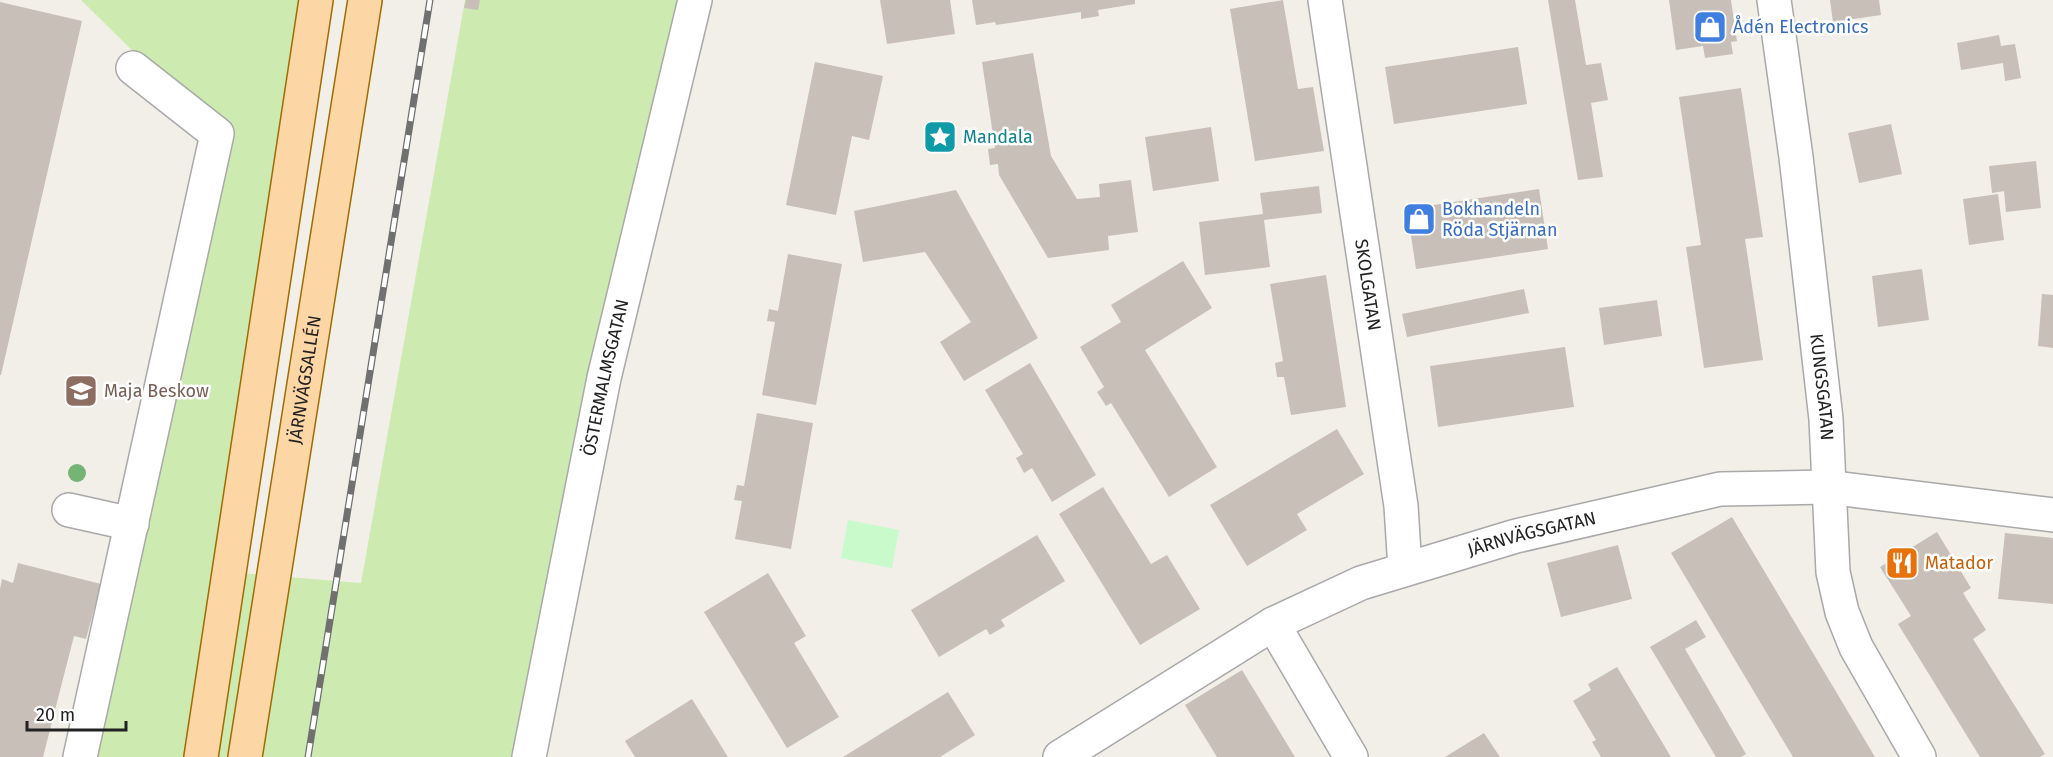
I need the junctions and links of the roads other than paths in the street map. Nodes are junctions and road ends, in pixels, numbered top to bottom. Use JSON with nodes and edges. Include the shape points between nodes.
{"nodes":[{"id":1,"x":316,"y":0,"type":"edge"},
{"id":2,"x":365,"y":0,"type":"edge"},
{"id":3,"x":695,"y":0,"type":"edge"},
{"id":4,"x":1325,"y":0,"type":"edge"},
{"id":5,"x":1774,"y":0,"type":"edge"},
{"id":6,"x":133,"y":68,"type":"dead end"},
{"id":7,"x":1827,"y":487,"type":"junction"},
{"id":8,"x":69,"y":510,"type":"dead end"},
{"id":9,"x":2053,"y":514,"type":"edge"},
{"id":10,"x":132,"y":524,"type":"junction"},
{"id":11,"x":1405,"y":569,"type":"junction"},
{"id":12,"x":1273,"y":624,"type":"junction"},
{"id":13,"x":80,"y":757,"type":"edge"},
{"id":14,"x":201,"y":757,"type":"edge"},
{"id":15,"x":245,"y":757,"type":"edge"},
{"id":16,"x":529,"y":757,"type":"edge"},
{"id":17,"x":1060,"y":757,"type":"edge"},
{"id":18,"x":1351,"y":757,"type":"edge"},
{"id":19,"x":1919,"y":757,"type":"edge"}],
"edges":[{"from":1,"to":14,"type":"main road"},
{"from":2,"to":15,"type":"main road","name":"JÄRNVÄGSALLÉN"},
{"from":3,"to":16,"type":"street","name":"ÖSTERMALMSGATAN","via":[[604,378]]},
{"from":4,"to":11,"type":"street","name":"SKOLGATAN","via":[[1401,506]]},
{"from":5,"to":7,"type":"street","name":"KUNGSGATAN","via":[[1797,157],[1824,409]]},
{"from":6,"to":10,"type":"street","via":[[217,134]]},
{"from":7,"to":9,"type":"street","name":"JÄRNVÄGSGATAN"},
{"from":7,"to":11,"type":"street","name":"JÄRNVÄGSGATAN","via":[[1720,489],[1516,536]]},
{"from":7,"to":19,"type":"street","name":"KUNGSGATAN","via":[[1833,572],[1842,612],[1856,647]]},
{"from":8,"to":10,"type":"street"},
{"from":10,"to":13,"type":"street"},
{"from":11,"to":12,"type":"street","name":"JÄRNVÄGSGATAN","via":[[1361,583]]},
{"from":12,"to":17,"type":"street","name":"JÄRNVÄGSGATAN"},
{"from":12,"to":18,"type":"street"}]}
